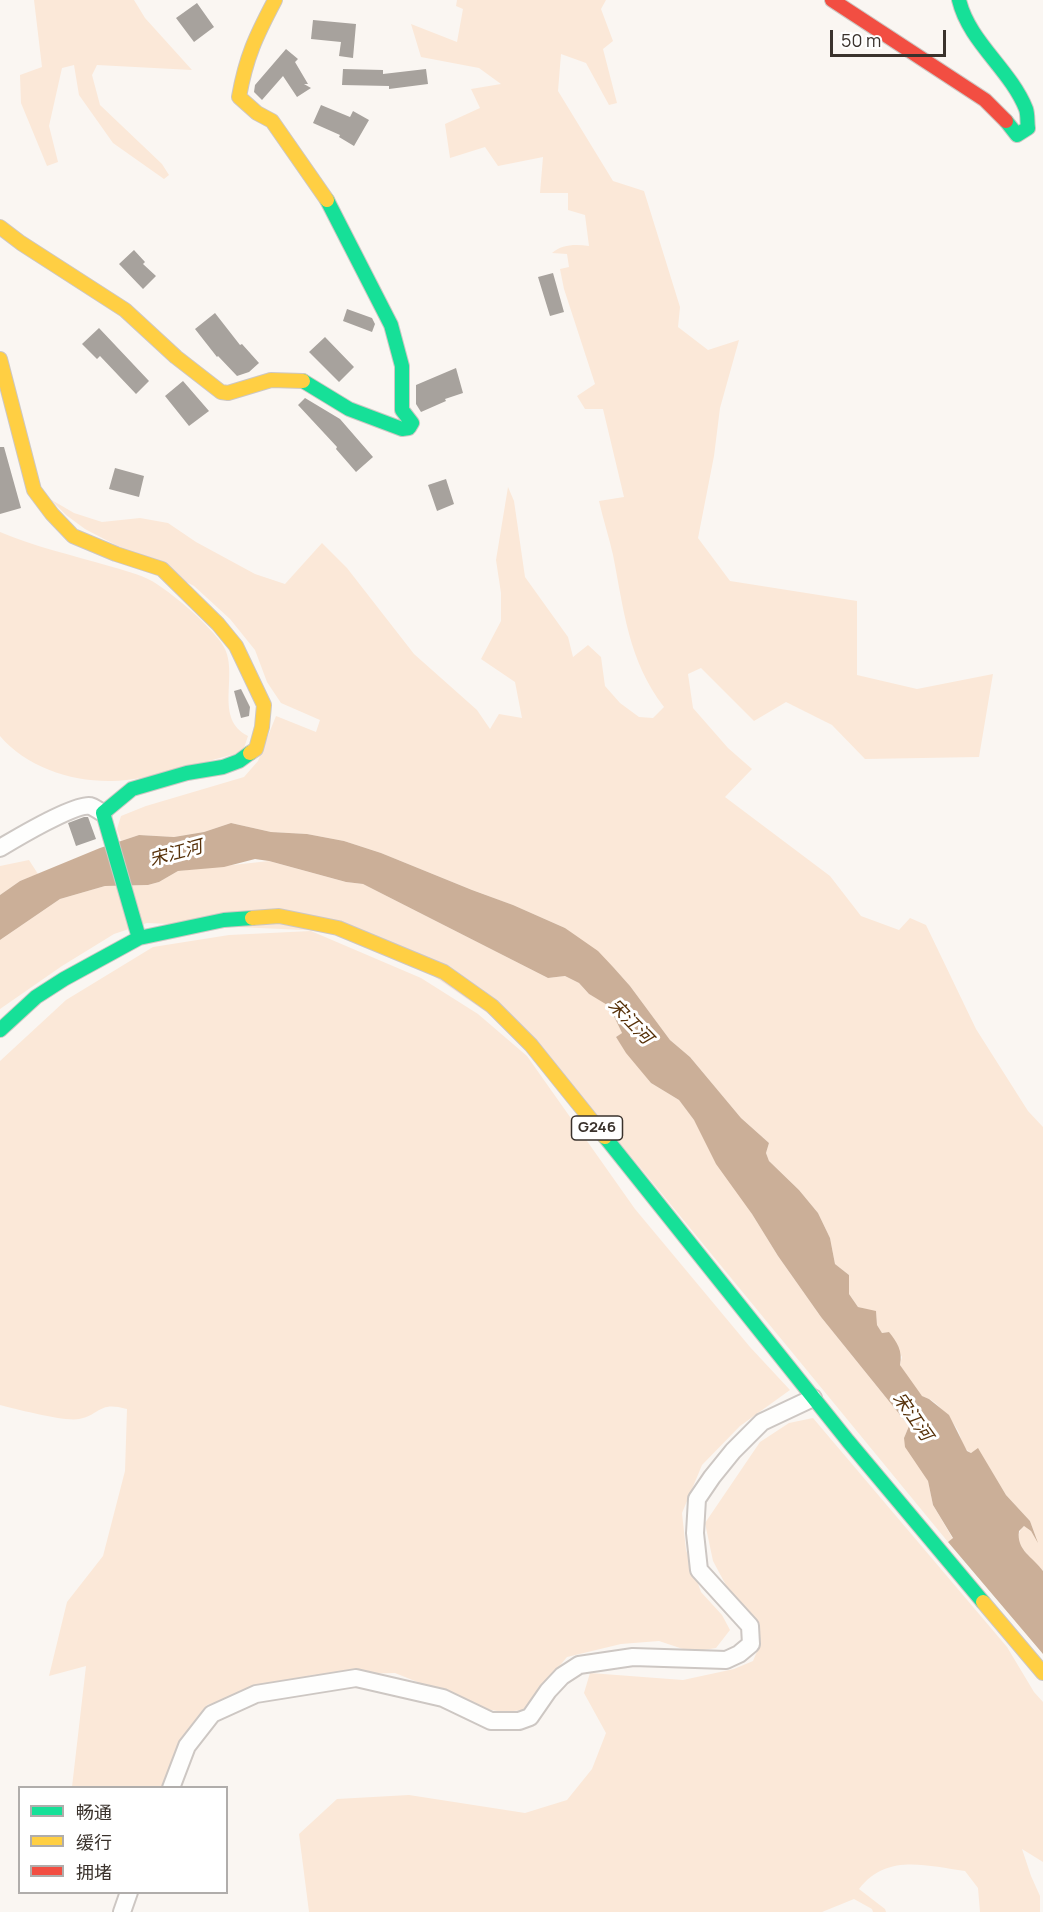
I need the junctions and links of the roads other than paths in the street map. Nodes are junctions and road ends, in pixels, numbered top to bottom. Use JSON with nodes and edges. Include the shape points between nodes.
{"nodes":[{"id":1,"x":275,"y":0,"type":"edge"},
{"id":2,"x":832,"y":0,"type":"edge"},
{"id":3,"x":959,"y":0,"type":"edge"},
{"id":4,"x":0,"y":227,"type":"edge"},
{"id":5,"x":0,"y":359,"type":"edge"},
{"id":6,"x":103,"y":813,"type":"junction"},
{"id":7,"x":0,"y":848,"type":"edge"},
{"id":8,"x":139,"y":938,"type":"junction"},
{"id":9,"x":0,"y":1030,"type":"edge"},
{"id":10,"x":813,"y":1398,"type":"junction"},
{"id":11,"x":1043,"y":1673,"type":"edge"},
{"id":12,"x":172,"y":1786,"type":"edge"},
{"id":13,"x":129,"y":1894,"type":"edge"},
{"id":14,"x":122,"y":1912,"type":"edge"}],
"edges":[{"from":1,"to":4,"type":"main road","via":[[253,42],[239,97],[272,120],[297,156],[328,202],[382,306],[402,366],[402,410],[412,423],[409,428],[402,429],[349,409],[302,381],[271,380],[221,392],[125,310]]},
{"from":2,"to":3,"type":"main road","via":[[985,100],[1017,135],[1028,128],[1026,110],[962,13]]},
{"from":5,"to":6,"type":"main road","via":[[34,490],[52,514],[73,536],[162,569],[237,646],[264,705],[256,749],[239,761],[132,789]]},
{"from":6,"to":7,"type":"street","via":[[90,806],[74,809]]},
{"from":6,"to":8,"type":"main road"},
{"from":8,"to":9,"type":"main road","number":"G246","via":[[36,997]]},
{"from":8,"to":10,"type":"main road","number":"G246","via":[[224,920],[279,916],[338,928],[444,972],[492,1006],[531,1045]]},
{"from":10,"to":11,"type":"main road","number":"G246"},
{"from":10,"to":12,"type":"street","via":[[762,1422],[733,1451],[697,1500],[699,1570],[750,1626],[751,1644],[739,1654],[726,1660],[633,1657],[579,1665],[562,1676],[530,1717],[519,1721],[490,1721],[443,1698],[356,1678],[256,1694],[213,1714],[187,1746]]},
{"from":13,"to":14,"type":"street"}]}
